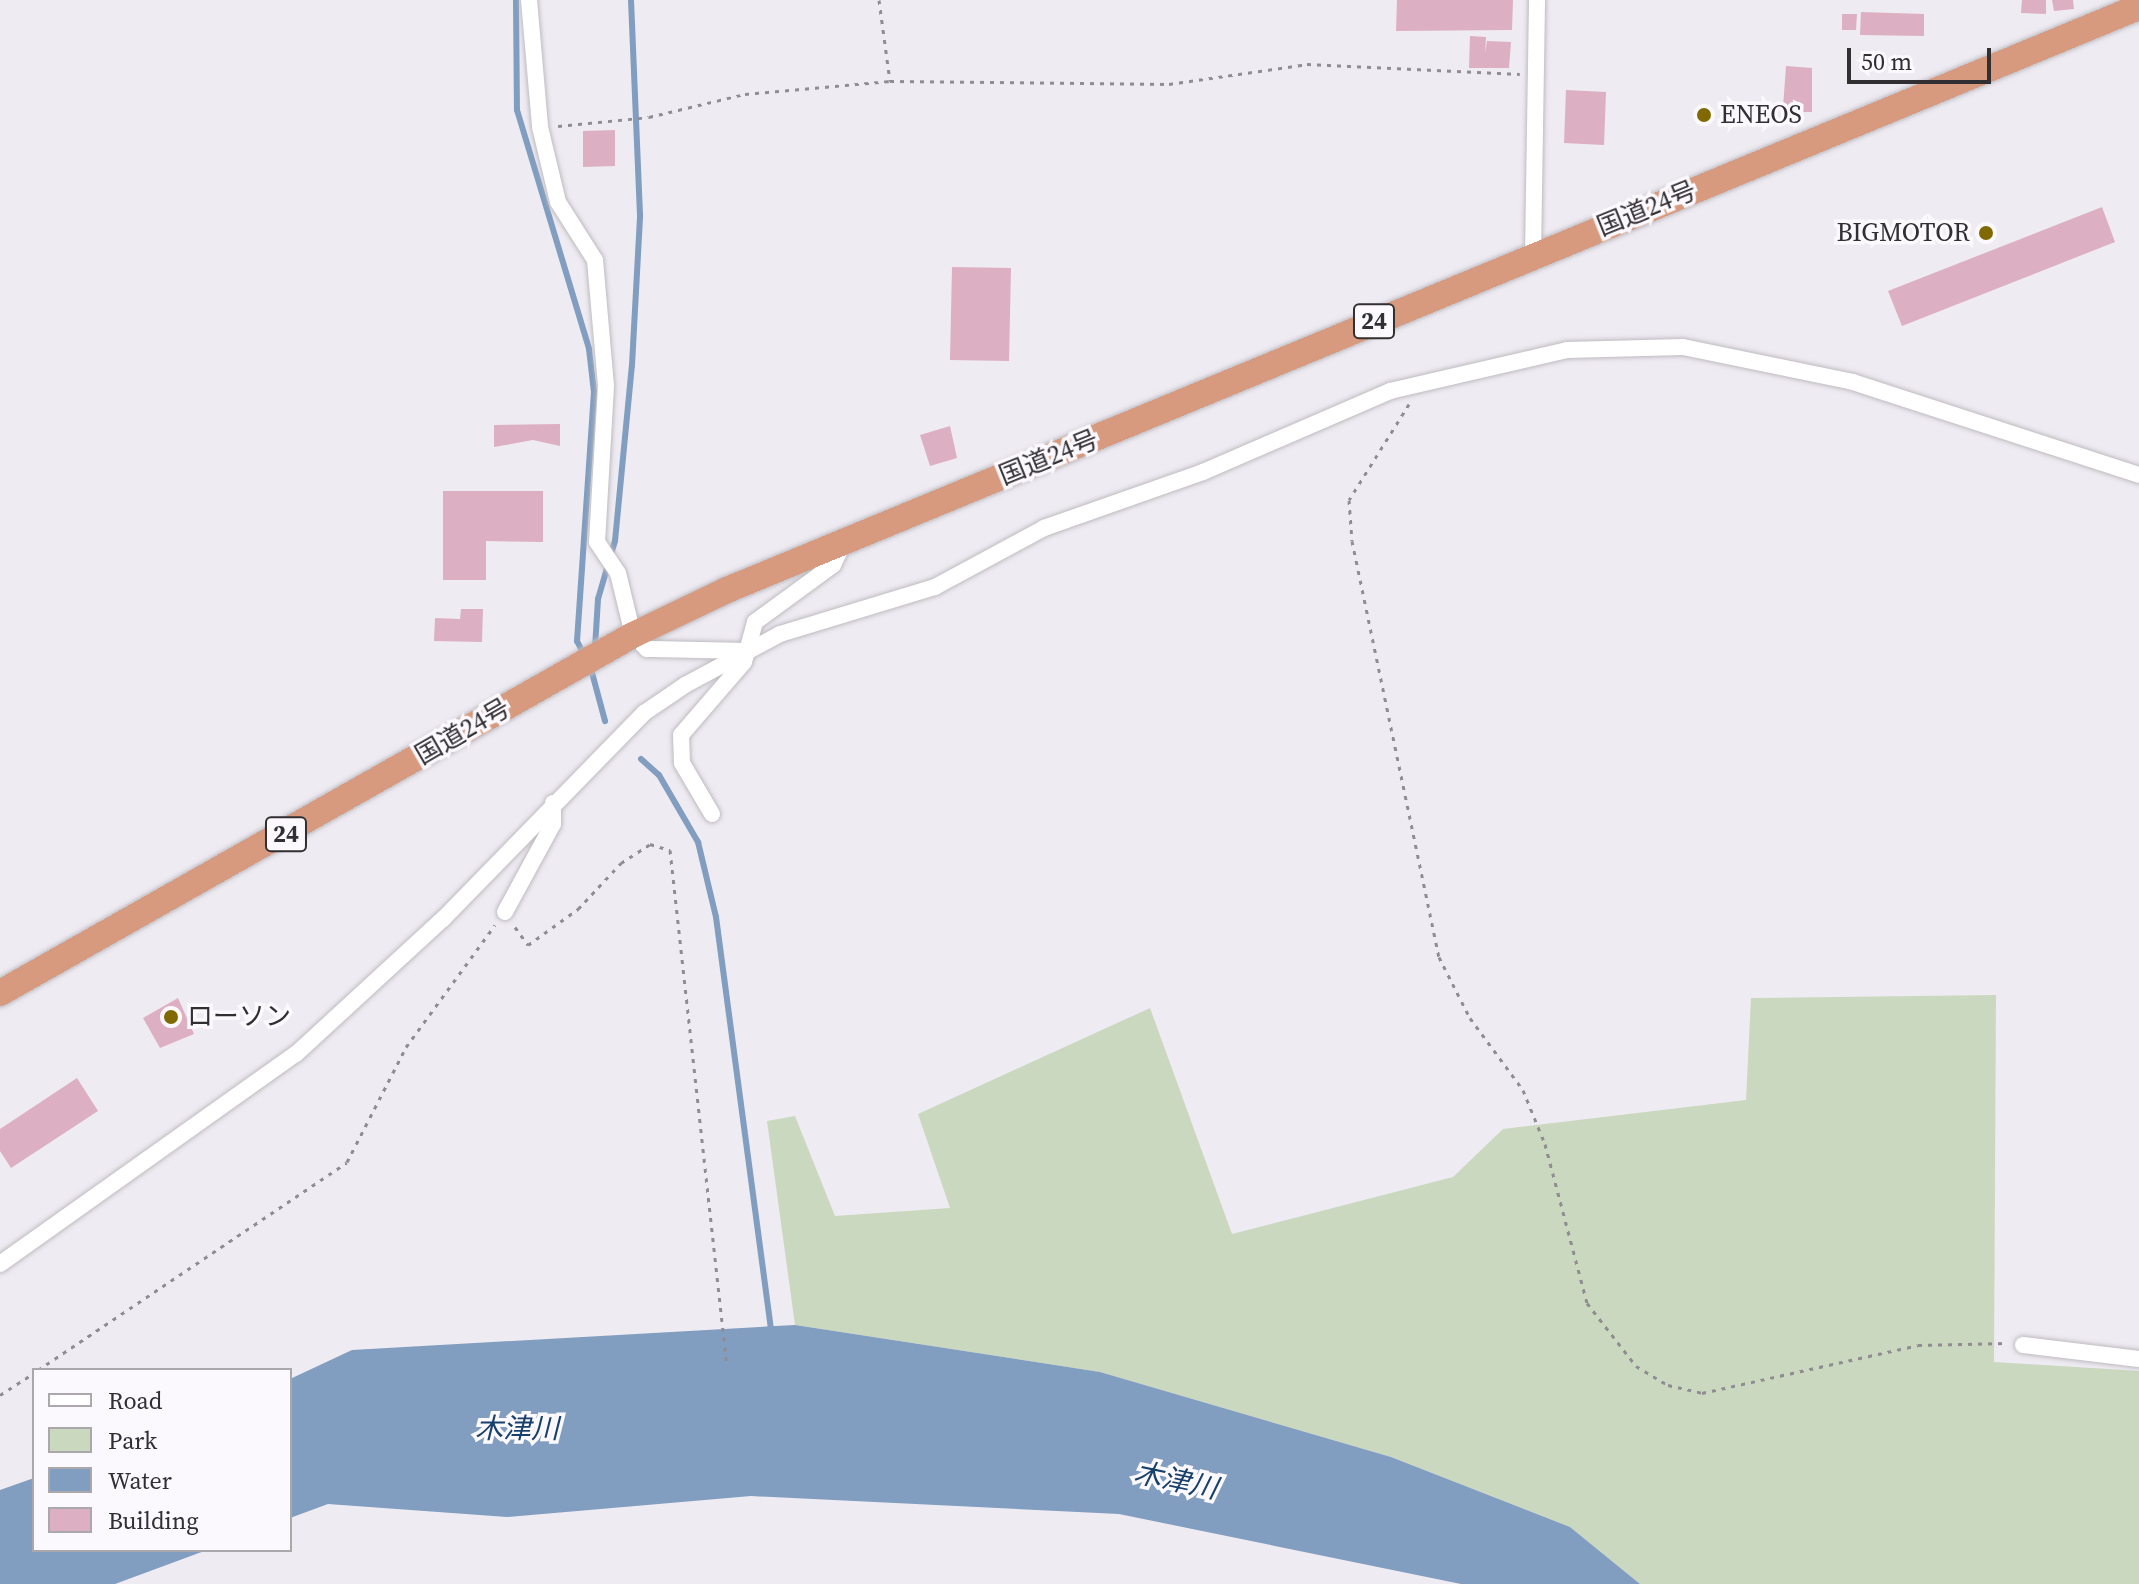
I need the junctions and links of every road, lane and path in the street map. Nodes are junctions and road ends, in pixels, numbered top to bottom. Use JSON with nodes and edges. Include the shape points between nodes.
{"nodes":[{"id":1,"x":529,"y":0,"type":"edge"},
{"id":2,"x":879,"y":0,"type":"edge"},
{"id":3,"x":1537,"y":0,"type":"edge"},
{"id":4,"x":2139,"y":7,"type":"edge"},
{"id":5,"x":1540,"y":76,"type":"junction"},
{"id":6,"x":890,"y":81,"type":"junction"},
{"id":7,"x":540,"y":127,"type":"junction"},
{"id":8,"x":1533,"y":256,"type":"junction"},
{"id":9,"x":1419,"y":383,"type":"junction"},
{"id":10,"x":2139,"y":475,"type":"edge"},
{"id":11,"x":845,"y":539,"type":"junction"},
{"id":12,"x":623,"y":640,"type":"junction"},
{"id":13,"x":746,"y":650,"type":"junction"},
{"id":14,"x":553,"y":803,"type":"junction"},
{"id":15,"x":712,"y":814,"type":"dead end"},
{"id":16,"x":505,"y":912,"type":"junction"},
{"id":17,"x":0,"y":993,"type":"edge"},
{"id":18,"x":0,"y":1264,"type":"edge"},
{"id":19,"x":2023,"y":1345,"type":"joint"},
{"id":20,"x":2139,"y":1359,"type":"edge"},
{"id":21,"x":727,"y":1367,"type":"dead end"},
{"id":22,"x":40,"y":1368,"type":"edge"},
{"id":23,"x":32,"y":1374,"type":"edge"},
{"id":24,"x":0,"y":1395,"type":"edge"}],
"edges":[{"from":1,"to":7,"type":"street"},
{"from":2,"to":6,"type":"path"},
{"from":3,"to":5,"type":"street"},
{"from":4,"to":8,"type":"highway","name":"国道24号","number":"24"},
{"from":5,"to":6,"type":"path","via":[[1444,65],[1307,64],[1169,84]]},
{"from":5,"to":8,"type":"street"},
{"from":6,"to":7,"type":"path","via":[[692,102],[649,117]]},
{"from":7,"to":12,"type":"street","via":[[558,202],[595,260],[606,386],[597,542],[618,573]]},
{"from":8,"to":11,"type":"highway","name":"国道24号","number":"24"},
{"from":9,"to":10,"type":"street","via":[[1567,350],[1683,347],[1853,382]]},
{"from":9,"to":13,"type":"street","via":[[1044,528],[935,587]]},
{"from":9,"to":19,"type":"path","via":[[1389,444],[1349,500],[1352,541],[1439,957],[1470,1018],[1523,1090],[1545,1144],[1587,1303],[1636,1366],[1668,1385],[1702,1393],[1918,1345]]},
{"from":11,"to":12,"type":"highway","name":"国道24号","number":"24"},
{"from":11,"to":13,"type":"street","via":[[833,565],[755,622]]},
{"from":12,"to":13,"type":"street","via":[[675,655]]},
{"from":12,"to":17,"type":"highway","name":"国道24号","number":"24"},
{"from":13,"to":14,"type":"street","via":[[644,713]]},
{"from":13,"to":15,"type":"street","via":[[723,691],[681,735],[682,763]]},
{"from":14,"to":16,"type":"street","via":[[553,824]]},
{"from":14,"to":18,"type":"street","via":[[443,919],[296,1054]]},
{"from":16,"to":21,"type":"path","via":[[528,945],[578,909],[621,863],[650,844],[670,850]]},
{"from":16,"to":22,"type":"path","via":[[406,1047],[347,1162]]},
{"from":19,"to":20,"type":"street"},
{"from":23,"to":24,"type":"path"}]}
